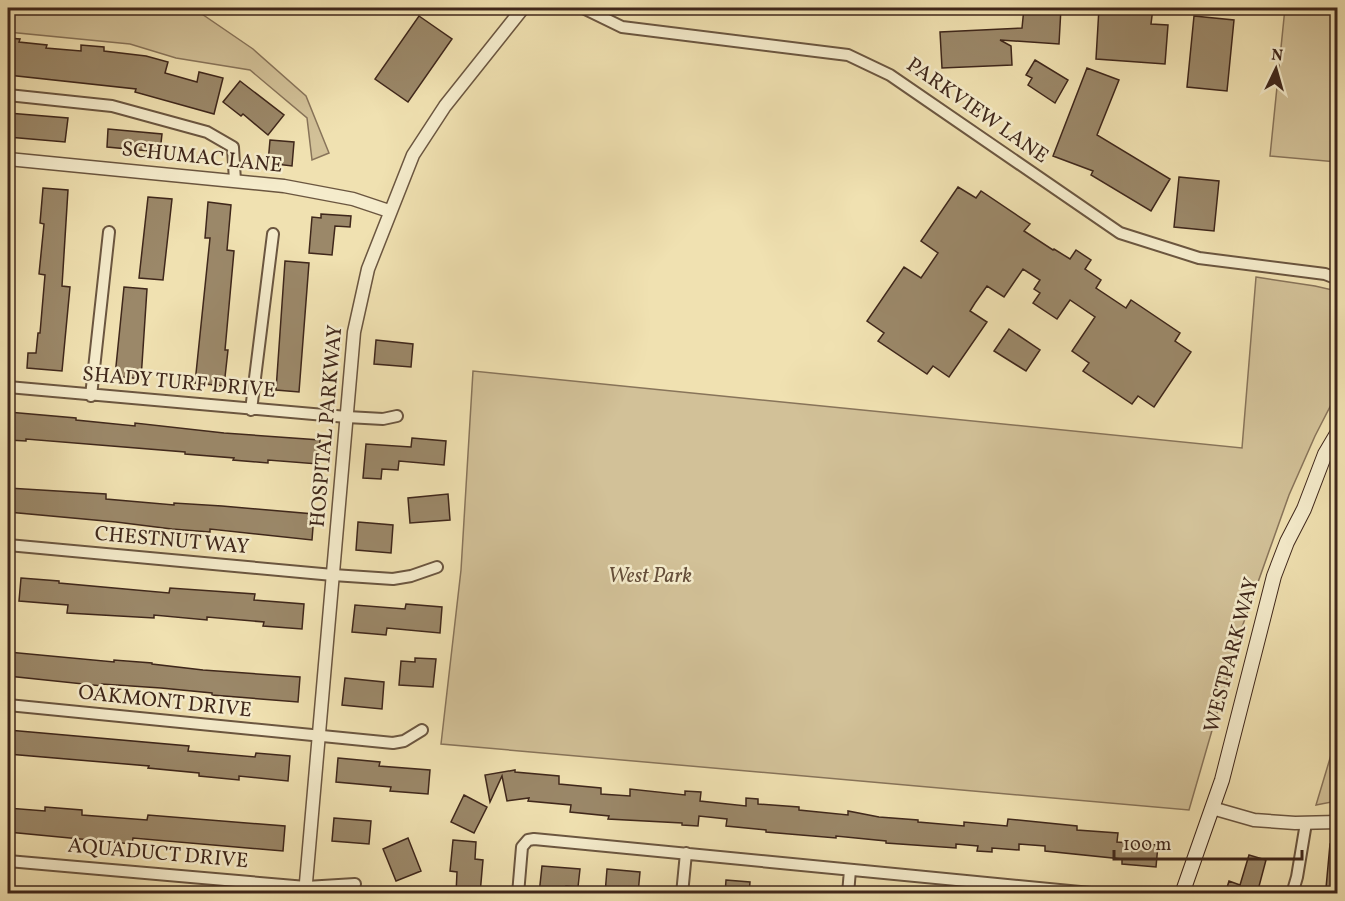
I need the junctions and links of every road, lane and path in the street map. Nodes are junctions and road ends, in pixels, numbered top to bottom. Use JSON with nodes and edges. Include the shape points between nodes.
{"nodes":[{"id":1,"x":523,"y":8,"type":"edge"},
{"id":2,"x":583,"y":8,"type":"edge"},
{"id":3,"x":8,"y":95,"type":"edge"},
{"id":4,"x":8,"y":159,"type":"edge"},
{"id":5,"x":235,"y":181,"type":"junction"},
{"id":6,"x":389,"y":211,"type":"junction"},
{"id":7,"x":109,"y":232,"type":"dead end"},
{"id":8,"x":273,"y":234,"type":"dead end"},
{"id":9,"x":1338,"y":279,"type":"edge"},
{"id":10,"x":8,"y":387,"type":"edge"},
{"id":11,"x":91,"y":396,"type":"junction"},
{"id":12,"x":251,"y":410,"type":"junction"},
{"id":13,"x":397,"y":416,"type":"dead end"},
{"id":14,"x":347,"y":417,"type":"junction"},
{"id":15,"x":1338,"y":432,"type":"edge"},
{"id":16,"x":8,"y":545,"type":"edge"},
{"id":17,"x":437,"y":567,"type":"dead end"},
{"id":18,"x":333,"y":575,"type":"junction"},
{"id":19,"x":8,"y":705,"type":"edge"},
{"id":20,"x":422,"y":730,"type":"dead end"},
{"id":21,"x":319,"y":737,"type":"junction"},
{"id":22,"x":1212,"y":808,"type":"junction"},
{"id":23,"x":1338,"y":822,"type":"edge"},
{"id":24,"x":1306,"y":823,"type":"junction"},
{"id":25,"x":686,"y":853,"type":"junction"},
{"id":26,"x":8,"y":861,"type":"edge"},
{"id":27,"x":850,"y":870,"type":"junction"},
{"id":28,"x":355,"y":884,"type":"dead end"},
{"id":29,"x":305,"y":890,"type":"edge"},
{"id":30,"x":1037,"y":891,"type":"edge"},
{"id":31,"x":518,"y":894,"type":"edge"},
{"id":32,"x":682,"y":894,"type":"edge"},
{"id":33,"x":848,"y":894,"type":"edge"},
{"id":34,"x":1101,"y":894,"type":"edge"},
{"id":35,"x":1182,"y":894,"type":"edge"},
{"id":36,"x":1292,"y":894,"type":"edge"}],
"edges":[{"from":1,"to":6,"type":"street","name":"HOSPITAL PARKWAY","via":[[445,106],[413,155]]},
{"from":2,"to":9,"type":"street","name":"PARKVIEW LANE","via":[[622,27],[848,55],[890,75],[1120,233],[1199,258],[1326,274]]},
{"from":3,"to":5,"type":"street","via":[[112,106],[207,132],[233,147]]},
{"from":4,"to":5,"type":"street","name":"SCHUMAC LANE"},
{"from":5,"to":6,"type":"street","name":"SCHUMAC LANE","via":[[318,191]]},
{"from":6,"to":14,"type":"street","name":"HOSPITAL PARKWAY","via":[[368,268],[354,332]]},
{"from":7,"to":11,"type":"street"},
{"from":8,"to":12,"type":"street"},
{"from":10,"to":11,"type":"street","name":"SHADY TURF DRIVE"},
{"from":11,"to":12,"type":"street","name":"SHADY TURF DRIVE"},
{"from":12,"to":14,"type":"street","name":"SHADY TURF DRIVE"},
{"from":13,"to":14,"type":"street","name":"SHADY TURF DRIVE"},
{"from":14,"to":18,"type":"street","name":"HOSPITAL PARKWAY"},
{"from":15,"to":22,"type":"main road","name":"WESTPARK WAY","via":[[1325,453],[1274,576]]},
{"from":16,"to":18,"type":"street","name":"CHESTNUT WAY"},
{"from":17,"to":18,"type":"street","name":"CHESTNUT WAY","via":[[393,579]]},
{"from":18,"to":21,"type":"street","name":"HOSPITAL PARKWAY"},
{"from":19,"to":21,"type":"street","name":"OAKMONT DRIVE"},
{"from":20,"to":21,"type":"street","name":"OAKMONT DRIVE","via":[[393,743]]},
{"from":21,"to":29,"type":"street","name":"HOSPITAL PARKWAY"},
{"from":22,"to":24,"type":"street","via":[[1254,820]]},
{"from":22,"to":35,"type":"main road","name":"WESTPARK WAY"},
{"from":23,"to":24,"type":"street"},
{"from":24,"to":36,"type":"street"},
{"from":25,"to":27,"type":"street"},
{"from":25,"to":31,"type":"street","via":[[528,840],[522,847]]},
{"from":25,"to":32,"type":"street"},
{"from":26,"to":29,"type":"street","name":"AQUADUCT DRIVE"},
{"from":27,"to":30,"type":"street"},
{"from":27,"to":33,"type":"street"},
{"from":28,"to":29,"type":"street","name":"AQUADUCT DRIVE"},
{"from":30,"to":34,"type":"street"}]}
